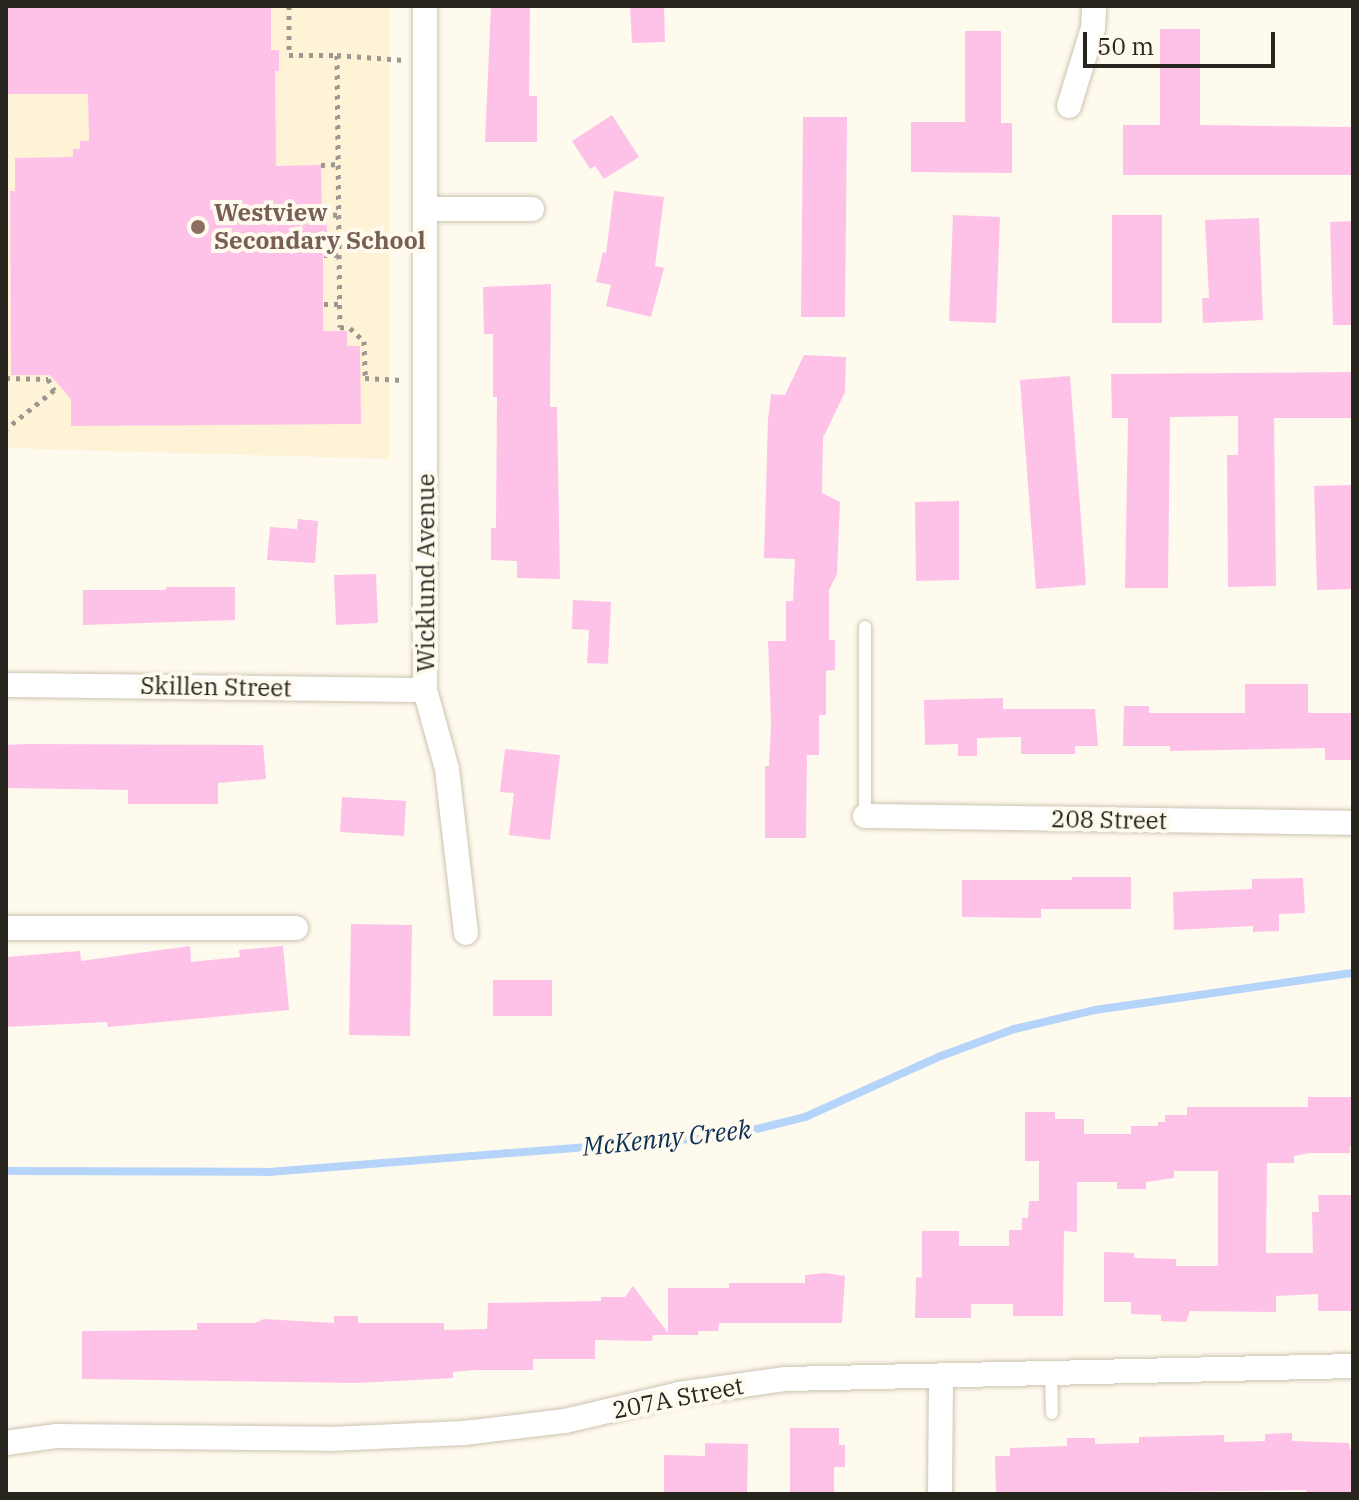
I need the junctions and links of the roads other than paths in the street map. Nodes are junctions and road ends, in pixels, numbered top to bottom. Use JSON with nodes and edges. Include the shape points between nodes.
{"nodes":[{"id":1,"x":425,"y":6,"type":"edge"},
{"id":2,"x":1094,"y":6,"type":"edge"},
{"id":3,"x":1069,"y":106,"type":"dead end"},
{"id":4,"x":427,"y":209,"type":"junction"},
{"id":5,"x":532,"y":209,"type":"dead end"},
{"id":6,"x":865,"y":627,"type":"dead end"},
{"id":7,"x":6,"y":685,"type":"edge"},
{"id":8,"x":425,"y":690,"type":"junction"},
{"id":9,"x":865,"y":816,"type":"joint"},
{"id":10,"x":1353,"y":823,"type":"edge"},
{"id":11,"x":6,"y":928,"type":"edge"},
{"id":12,"x":296,"y":928,"type":"dead end"},
{"id":13,"x":466,"y":933,"type":"dead end"},
{"id":14,"x":1353,"y":1366,"type":"edge"},
{"id":15,"x":1051,"y":1372,"type":"junction"},
{"id":16,"x":941,"y":1375,"type":"junction"},
{"id":17,"x":1052,"y":1413,"type":"dead end"},
{"id":18,"x":6,"y":1443,"type":"edge"},
{"id":19,"x":940,"y":1494,"type":"edge"}],
"edges":[{"from":1,"to":4,"type":"street","name":"Wicklund Avenue"},
{"from":2,"to":3,"type":"street","via":[[1093,28]]},
{"from":4,"to":5,"type":"street"},
{"from":4,"to":8,"type":"street","name":"Wicklund Avenue"},
{"from":6,"to":9,"type":"lane"},
{"from":7,"to":8,"type":"street","name":"Skillen Street"},
{"from":8,"to":13,"type":"street","name":"Wicklund Avenue","via":[[447,769]]},
{"from":9,"to":10,"type":"street","name":"208 Street"},
{"from":11,"to":12,"type":"street"},
{"from":14,"to":15,"type":"street","name":"207A Street"},
{"from":15,"to":16,"type":"street","name":"207A Street"},
{"from":15,"to":17,"type":"lane"},
{"from":16,"to":18,"type":"street","name":"207A Street","via":[[738,1384],[565,1421],[435,1436],[56,1436]]},
{"from":16,"to":19,"type":"street"}]}
